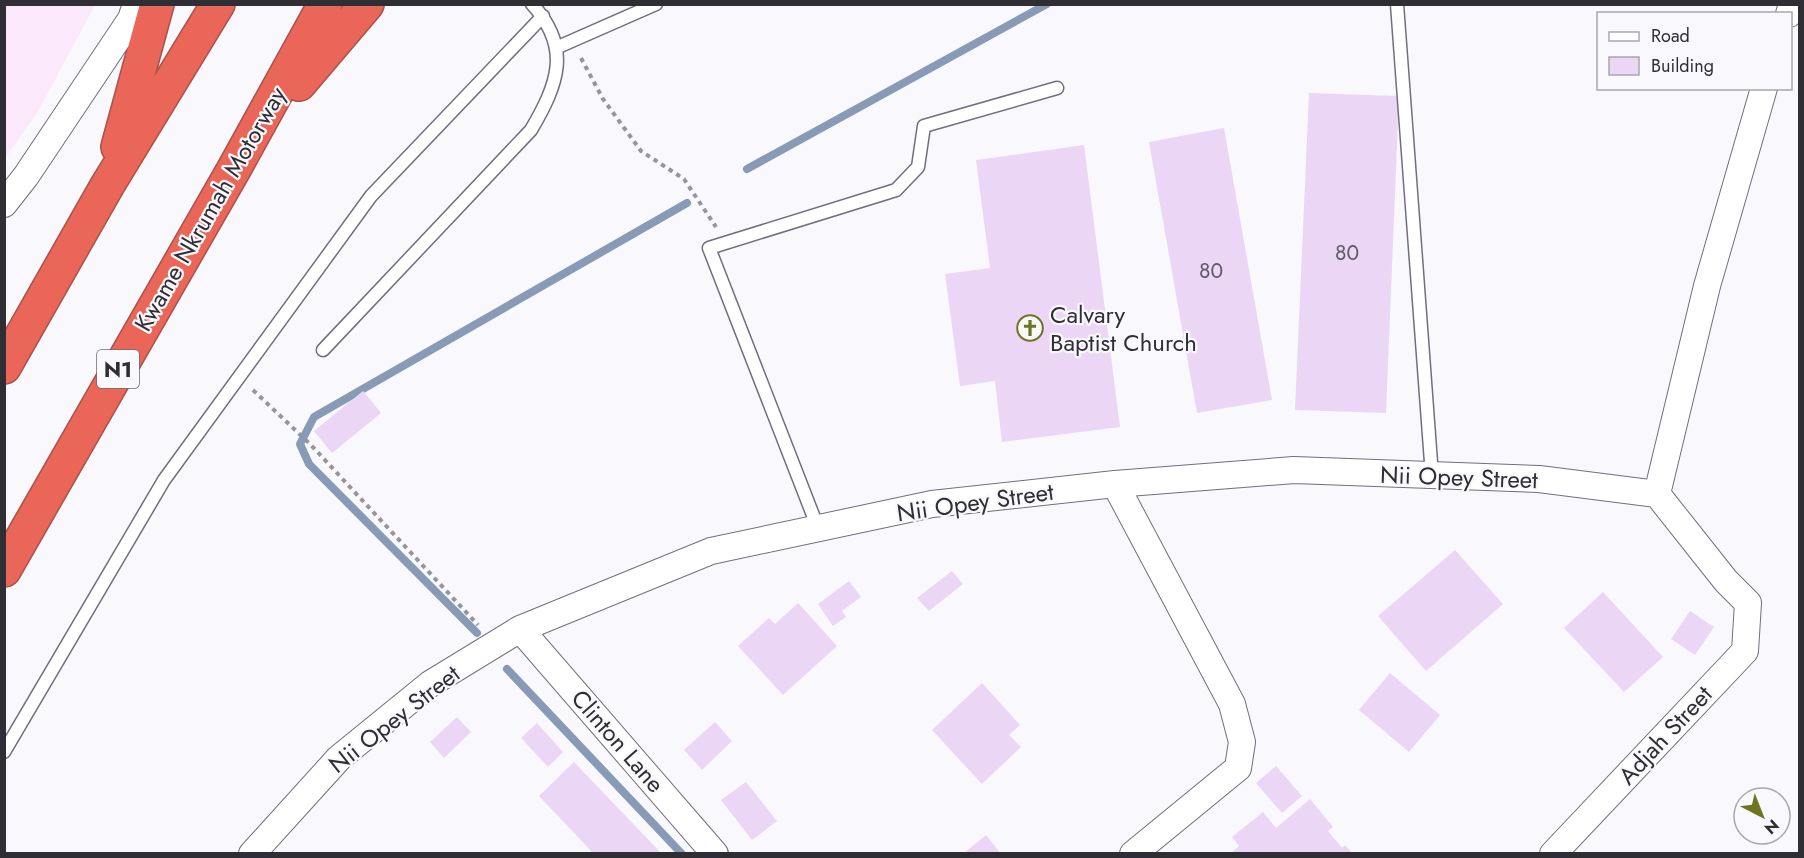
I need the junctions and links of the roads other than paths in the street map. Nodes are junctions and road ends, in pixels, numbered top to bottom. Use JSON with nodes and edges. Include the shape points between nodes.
{"nodes":[{"id":1,"x":136,"y":4,"type":"edge"},
{"id":2,"x":158,"y":4,"type":"edge"},
{"id":3,"x":218,"y":4,"type":"edge"},
{"id":4,"x":325,"y":4,"type":"edge"},
{"id":5,"x":367,"y":4,"type":"edge"},
{"id":6,"x":532,"y":4,"type":"edge"},
{"id":7,"x":656,"y":4,"type":"edge"},
{"id":8,"x":1397,"y":4,"type":"edge"},
{"id":9,"x":638,"y":7,"type":"edge"},
{"id":10,"x":543,"y":16,"type":"junction"},
{"id":11,"x":558,"y":47,"type":"junction"},
{"id":12,"x":1057,"y":88,"type":"dead end"},
{"id":13,"x":1763,"y":90,"type":"edge"},
{"id":14,"x":234,"y":169,"type":"junction"},
{"id":15,"x":107,"y":186,"type":"junction"},
{"id":16,"x":4,"y":204,"type":"edge"},
{"id":17,"x":322,"y":350,"type":"dead end"},
{"id":18,"x":4,"y":367,"type":"edge"},
{"id":19,"x":1432,"y":476,"type":"junction"},
{"id":20,"x":1115,"y":484,"type":"junction"},
{"id":21,"x":1657,"y":494,"type":"junction"},
{"id":22,"x":818,"y":528,"type":"junction"},
{"id":23,"x":4,"y":570,"type":"edge"},
{"id":24,"x":520,"y":629,"type":"junction"},
{"id":25,"x":4,"y":752,"type":"edge"},
{"id":26,"x":252,"y":854,"type":"edge"},
{"id":27,"x":715,"y":854,"type":"edge"},
{"id":28,"x":1133,"y":854,"type":"edge"},
{"id":29,"x":1553,"y":854,"type":"edge"}],
"edges":[{"from":1,"to":16,"type":"street","via":[[131,19]]},
{"from":2,"to":15,"type":"highway"},
{"from":3,"to":15,"type":"highway"},
{"from":4,"to":14,"type":"highway","name":"Kwame Nkrumah Motorway","number":"N1"},
{"from":5,"to":14,"type":"highway","via":[[313,65]]},
{"from":6,"to":10,"type":"lane"},
{"from":7,"to":9,"type":"lane"},
{"from":8,"to":19,"type":"lane"},
{"from":9,"to":11,"type":"lane"},
{"from":10,"to":11,"type":"lane"},
{"from":10,"to":25,"type":"lane","via":[[371,196],[164,480]]},
{"from":11,"to":17,"type":"lane","via":[[556,77],[531,130]]},
{"from":12,"to":22,"type":"lane","via":[[924,126],[918,167],[896,190],[709,248]]},
{"from":13,"to":21,"type":"street","via":[[1707,286]]},
{"from":14,"to":23,"type":"highway","name":"Kwame Nkrumah Motorway","number":"N1"},
{"from":15,"to":18,"type":"highway"},
{"from":19,"to":20,"type":"street","name":"Nii Opey Street","via":[[1294,470]]},
{"from":19,"to":21,"type":"street","name":"Nii Opey Street","via":[[1539,479]]},
{"from":20,"to":22,"type":"street","name":"Nii Opey Street","via":[[932,504]]},
{"from":20,"to":28,"type":"street","via":[[1232,704],[1242,742],[1238,768]]},
{"from":21,"to":29,"type":"street","name":"Adjah Street","via":[[1748,603],[1745,651]]},
{"from":22,"to":24,"type":"street","name":"Nii Opey Street","via":[[711,551]]},
{"from":24,"to":26,"type":"street","name":"Nii Opey Street","via":[[430,684],[339,758]]},
{"from":24,"to":27,"type":"street","name":"Clinton Lane"}]}
